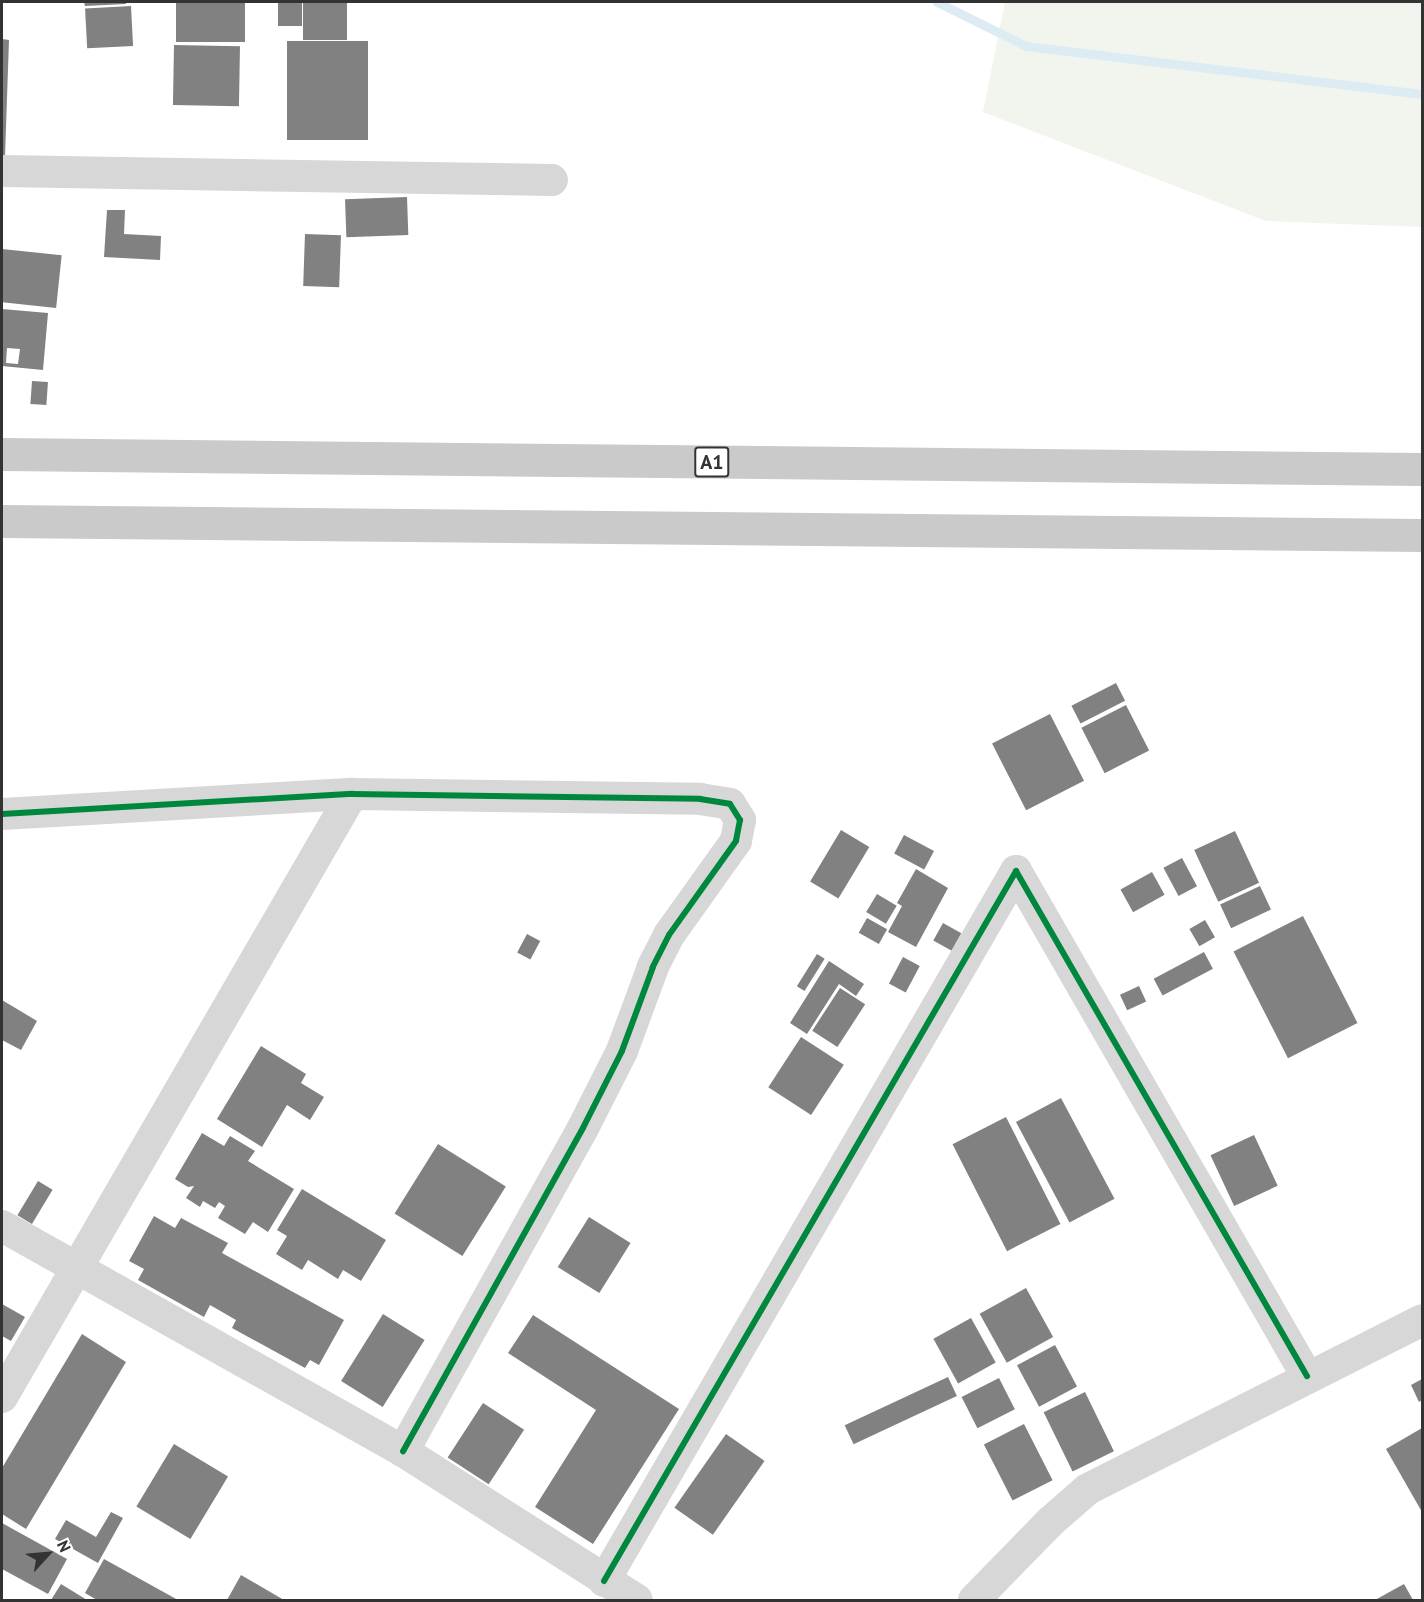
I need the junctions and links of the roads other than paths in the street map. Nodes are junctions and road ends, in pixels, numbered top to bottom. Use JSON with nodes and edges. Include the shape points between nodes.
{"nodes":[{"id":1,"x":2,"y":171,"type":"edge"},
{"id":2,"x":552,"y":180,"type":"dead end"},
{"id":3,"x":2,"y":454,"type":"edge"},
{"id":4,"x":1422,"y":469,"type":"edge"},
{"id":5,"x":2,"y":521,"type":"edge"},
{"id":6,"x":1422,"y":535,"type":"edge"},
{"id":7,"x":352,"y":795,"type":"junction"},
{"id":8,"x":2,"y":814,"type":"edge"},
{"id":9,"x":2,"y":1226,"type":"edge"},
{"id":10,"x":74,"y":1267,"type":"junction"},
{"id":11,"x":1422,"y":1320,"type":"edge"},
{"id":12,"x":1308,"y":1376,"type":"junction"},
{"id":13,"x":2,"y":1397,"type":"edge"},
{"id":14,"x":403,"y":1451,"type":"junction"},
{"id":15,"x":604,"y":1581,"type":"junction"},
{"id":16,"x":637,"y":1600,"type":"edge"},
{"id":17,"x":974,"y":1600,"type":"edge"}],
"edges":[{"from":1,"to":2,"type":"street"},
{"from":3,"to":4,"type":"main road","number":"A1"},
{"from":5,"to":6,"type":"main road"},
{"from":7,"to":8,"type":"street"},
{"from":7,"to":10,"type":"street"},
{"from":7,"to":14,"type":"street","via":[[700,799],[730,804],[740,820],[736,841],[669,935],[622,1051],[583,1128]]},
{"from":9,"to":10,"type":"street"},
{"from":10,"to":13,"type":"street"},
{"from":10,"to":14,"type":"street"},
{"from":11,"to":12,"type":"street"},
{"from":12,"to":15,"type":"street","via":[[1016,871]]},
{"from":12,"to":17,"type":"street","via":[[1088,1490],[1050,1522]]},
{"from":14,"to":15,"type":"street"},
{"from":15,"to":16,"type":"street"}]}
